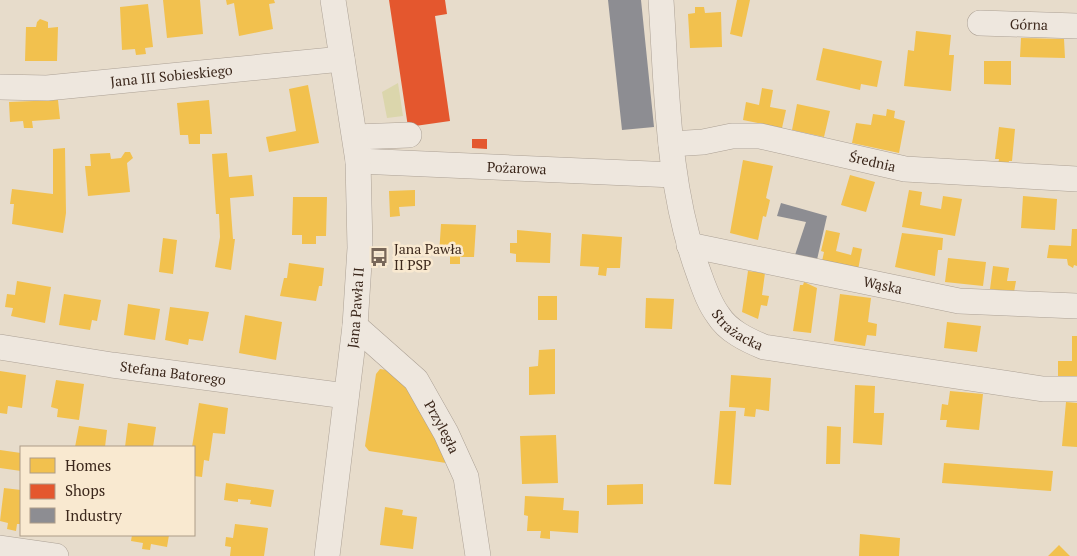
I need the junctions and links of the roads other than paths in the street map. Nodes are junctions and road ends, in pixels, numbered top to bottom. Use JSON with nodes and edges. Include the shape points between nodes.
{"nodes":[{"id":1,"x":333,"y":0,"type":"edge"},
{"id":2,"x":660,"y":0,"type":"edge"},
{"id":3,"x":980,"y":23,"type":"dead end"},
{"id":4,"x":1077,"y":26,"type":"edge"},
{"id":5,"x":342,"y":59,"type":"junction"},
{"id":6,"x":0,"y":87,"type":"edge"},
{"id":7,"x":409,"y":135,"type":"dead end"},
{"id":8,"x":354,"y":137,"type":"junction"},
{"id":9,"x":671,"y":144,"type":"junction"},
{"id":10,"x":358,"y":161,"type":"junction"},
{"id":11,"x":674,"y":175,"type":"junction"},
{"id":12,"x":1077,"y":179,"type":"edge"},
{"id":13,"x":689,"y":245,"type":"junction"},
{"id":14,"x":1077,"y":306,"type":"edge"},
{"id":15,"x":355,"y":326,"type":"junction"},
{"id":16,"x":0,"y":347,"type":"edge"},
{"id":17,"x":1077,"y":389,"type":"edge"},
{"id":18,"x":346,"y":396,"type":"junction"},
{"id":19,"x":0,"y":548,"type":"edge"},
{"id":20,"x":56,"y":556,"type":"edge"},
{"id":21,"x":327,"y":556,"type":"edge"},
{"id":22,"x":478,"y":556,"type":"edge"}],
"edges":[{"from":1,"to":5,"type":"street","name":"Jana Pawła II"},
{"from":2,"to":9,"type":"street","name":"Strażacka"},
{"from":3,"to":4,"type":"street","name":"Górna"},
{"from":5,"to":6,"type":"street","name":"Jana III Sobieskiego","via":[[47,88]]},
{"from":5,"to":8,"type":"street","name":"Jana Pawła II"},
{"from":7,"to":8,"type":"street"},
{"from":8,"to":10,"type":"street","name":"Jana Pawła II"},
{"from":9,"to":11,"type":"street","name":"Strażacka"},
{"from":9,"to":12,"type":"street","name":"Średnia","via":[[732,136],[760,136],[905,168]]},
{"from":10,"to":11,"type":"street","name":"Pożarowa"},
{"from":10,"to":15,"type":"street","name":"Jana Pawła II","via":[[360,248]]},
{"from":11,"to":13,"type":"street","name":"Strażacka"},
{"from":13,"to":14,"type":"street","name":"Wąska","via":[[958,301]]},
{"from":13,"to":17,"type":"street","name":"Strażacka","via":[[718,316],[748,340],[764,347],[1043,389]]},
{"from":15,"to":18,"type":"street","name":"Jana Pawła II"},
{"from":15,"to":22,"type":"street","name":"Przyległa","via":[[416,380],[446,433],[466,477]]},
{"from":16,"to":18,"type":"street","name":"Stefana Batorego"},
{"from":18,"to":21,"type":"street","name":"Jana Pawła II"},
{"from":19,"to":20,"type":"street"}]}
